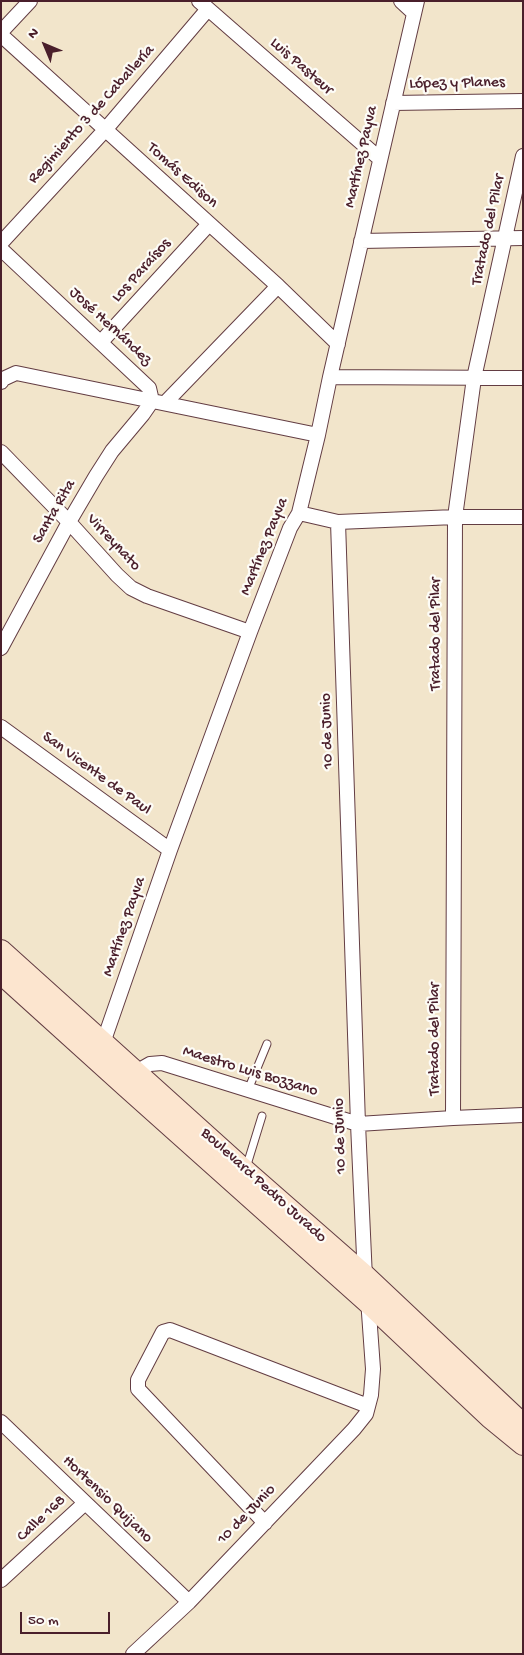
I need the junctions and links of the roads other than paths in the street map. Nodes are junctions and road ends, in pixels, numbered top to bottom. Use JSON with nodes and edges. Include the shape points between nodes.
{"nodes":[{"id":1,"x":30,"y":1,"type":"edge"},
{"id":2,"x":400,"y":1,"type":"edge"},
{"id":3,"x":203,"y":5,"type":"edge"},
{"id":4,"x":415,"y":7,"type":"edge"},
{"id":5,"x":1,"y":34,"type":"edge"},
{"id":6,"x":523,"y":100,"type":"edge"},
{"id":7,"x":393,"y":103,"type":"junction"},
{"id":8,"x":105,"y":130,"type":"junction"},
{"id":9,"x":523,"y":156,"type":"edge"},
{"id":10,"x":380,"y":159,"type":"junction"},
{"id":11,"x":209,"y":224,"type":"junction"},
{"id":12,"x":505,"y":238,"type":"junction"},
{"id":13,"x":523,"y":238,"type":"edge"},
{"id":14,"x":361,"y":241,"type":"junction"},
{"id":15,"x":1,"y":243,"type":"edge"},
{"id":16,"x":1,"y":248,"type":"edge"},
{"id":17,"x":278,"y":286,"type":"junction"},
{"id":18,"x":101,"y":342,"type":"junction"},
{"id":19,"x":338,"y":344,"type":"junction"},
{"id":20,"x":330,"y":377,"type":"junction"},
{"id":21,"x":474,"y":378,"type":"junction"},
{"id":22,"x":523,"y":378,"type":"edge"},
{"id":23,"x":1,"y":382,"type":"edge"},
{"id":24,"x":158,"y":402,"type":"junction"},
{"id":25,"x":318,"y":435,"type":"junction"},
{"id":26,"x":1,"y":452,"type":"edge"},
{"id":27,"x":299,"y":513,"type":"junction"},
{"id":28,"x":455,"y":517,"type":"junction"},
{"id":29,"x":523,"y":517,"type":"edge"},
{"id":30,"x":69,"y":522,"type":"junction"},
{"id":31,"x":338,"y":522,"type":"junction"},
{"id":32,"x":250,"y":632,"type":"junction"},
{"id":33,"x":1,"y":648,"type":"edge"},
{"id":34,"x":1,"y":727,"type":"edge"},
{"id":35,"x":170,"y":850,"type":"junction"},
{"id":36,"x":1,"y":950,"type":"edge"},
{"id":37,"x":1,"y":974,"type":"edge"},
{"id":38,"x":267,"y":1044,"type":"dead end"},
{"id":39,"x":97,"y":1049,"type":"junction"},
{"id":40,"x":130,"y":1079,"type":"junction"},
{"id":41,"x":248,"y":1090,"type":"junction"},
{"id":42,"x":523,"y":1115,"type":"edge"},
{"id":43,"x":262,"y":1116,"type":"dead end"},
{"id":44,"x":453,"y":1118,"type":"junction"},
{"id":45,"x":358,"y":1124,"type":"junction"},
{"id":46,"x":245,"y":1170,"type":"junction"},
{"id":47,"x":365,"y":1275,"type":"junction"},
{"id":48,"x":369,"y":1304,"type":"junction"},
{"id":49,"x":368,"y":1406,"type":"junction"},
{"id":50,"x":1,"y":1422,"type":"edge"},
{"id":51,"x":521,"y":1436,"type":"edge"},
{"id":52,"x":85,"y":1503,"type":"junction"},
{"id":53,"x":265,"y":1523,"type":"junction"},
{"id":54,"x":1,"y":1580,"type":"edge"},
{"id":55,"x":189,"y":1602,"type":"junction"},
{"id":56,"x":133,"y":1654,"type":"edge"}],
"edges":[{"from":1,"to":5,"type":"street"},
{"from":2,"to":4,"type":"street"},
{"from":3,"to":8,"type":"street","name":"Regimiento 3 de Caballería"},
{"from":3,"to":10,"type":"street","name":"Luis Pasteur"},
{"from":4,"to":7,"type":"street","name":"Martínez Payva"},
{"from":5,"to":8,"type":"street","name":"Tomás Edison"},
{"from":6,"to":7,"type":"street","name":"López y Planes"},
{"from":7,"to":10,"type":"street","name":"Martínez Payva"},
{"from":8,"to":11,"type":"street","name":"Tomás Edison"},
{"from":8,"to":15,"type":"street","name":"Regimiento 3 de Caballería"},
{"from":9,"to":12,"type":"street","name":"Tratado del Pilar"},
{"from":10,"to":14,"type":"street","name":"Martínez Payva"},
{"from":11,"to":17,"type":"street","name":"Tomás Edison"},
{"from":11,"to":18,"type":"street","name":"Los Paraísos"},
{"from":12,"to":13,"type":"street"},
{"from":12,"to":14,"type":"street"},
{"from":12,"to":21,"type":"street","name":"Tratado del Pilar"},
{"from":14,"to":19,"type":"street","name":"Martínez Payva"},
{"from":16,"to":18,"type":"street","name":"José Hernández"},
{"from":17,"to":19,"type":"street","name":"Tomás Edison"},
{"from":17,"to":24,"type":"street","name":"Santa Rita"},
{"from":18,"to":24,"type":"street","name":"José Hernández","via":[[149,388]]},
{"from":19,"to":20,"type":"street","name":"Martínez Payva"},
{"from":20,"to":21,"type":"street"},
{"from":20,"to":25,"type":"street","name":"Martínez Payva"},
{"from":21,"to":22,"type":"street"},
{"from":21,"to":28,"type":"street","name":"Tratado del Pilar"},
{"from":23,"to":24,"type":"street","via":[[16,373]]},
{"from":24,"to":25,"type":"street"},
{"from":24,"to":30,"type":"street","name":"Santa Rita","via":[[112,451]]},
{"from":25,"to":27,"type":"street","name":"Martínez Payva"},
{"from":26,"to":30,"type":"street","name":"Virreynato"},
{"from":27,"to":31,"type":"street"},
{"from":27,"to":32,"type":"street","name":"Martínez Payva","via":[[290,528]]},
{"from":28,"to":29,"type":"street"},
{"from":28,"to":31,"type":"street"},
{"from":28,"to":44,"type":"street","name":"Tratado del Pilar"},
{"from":30,"to":32,"type":"street","name":"Virreynato","via":[[131,588]]},
{"from":30,"to":33,"type":"street","name":"Santa Rita"},
{"from":31,"to":45,"type":"street","name":"10 de Junio"},
{"from":32,"to":35,"type":"street","name":"Martínez Payva"},
{"from":34,"to":35,"type":"street","name":"San Vicente de Paul"},
{"from":35,"to":39,"type":"street","name":"Martínez Payva"},
{"from":36,"to":39,"type":"main road","name":"Boulevard Pedro Jurado"},
{"from":37,"to":39,"type":"main road","name":"Boulevard Pedro Jurado"},
{"from":38,"to":41,"type":"lane"},
{"from":39,"to":40,"type":"main road","name":"Boulevard Pedro Jurado"},
{"from":40,"to":41,"type":"street","name":"Maestro Luis Bozzano","via":[[150,1064],[162,1063]]},
{"from":40,"to":46,"type":"main road","name":"Boulevard Pedro Jurado"},
{"from":40,"to":48,"type":"main road","name":"Boulevard Pedro Jurado"},
{"from":41,"to":45,"type":"street","name":"Maestro Luis Bozzano"},
{"from":42,"to":44,"type":"street","name":"Maestro Luis Bozzano"},
{"from":43,"to":46,"type":"lane"},
{"from":44,"to":45,"type":"street","name":"Maestro Luis Bozzano"},
{"from":45,"to":47,"type":"street","name":"10 de Junio"},
{"from":46,"to":47,"type":"main road","name":"Boulevard Pedro Jurado"},
{"from":47,"to":48,"type":"street","name":"10 de Junio"},
{"from":47,"to":51,"type":"main road","name":"Boulevard Pedro Jurado"},
{"from":48,"to":49,"type":"street","name":"10 de Junio","via":[[373,1369]]},
{"from":48,"to":51,"type":"main road","name":"Boulevard Pedro Jurado","via":[[490,1418]]},
{"from":49,"to":53,"type":"street","name":"10 de Junio","via":[[354,1429]]},
{"from":49,"to":53,"type":"street","via":[[170,1330],[162,1332],[138,1380],[138,1388]]},
{"from":50,"to":52,"type":"street","name":"Hortensio Quijano"},
{"from":52,"to":54,"type":"street","name":"Calle 168"},
{"from":52,"to":55,"type":"street","name":"Hortensio Quijano"},
{"from":53,"to":55,"type":"street","name":"10 de Junio"},
{"from":55,"to":56,"type":"street","name":"10 de Junio"}]}
